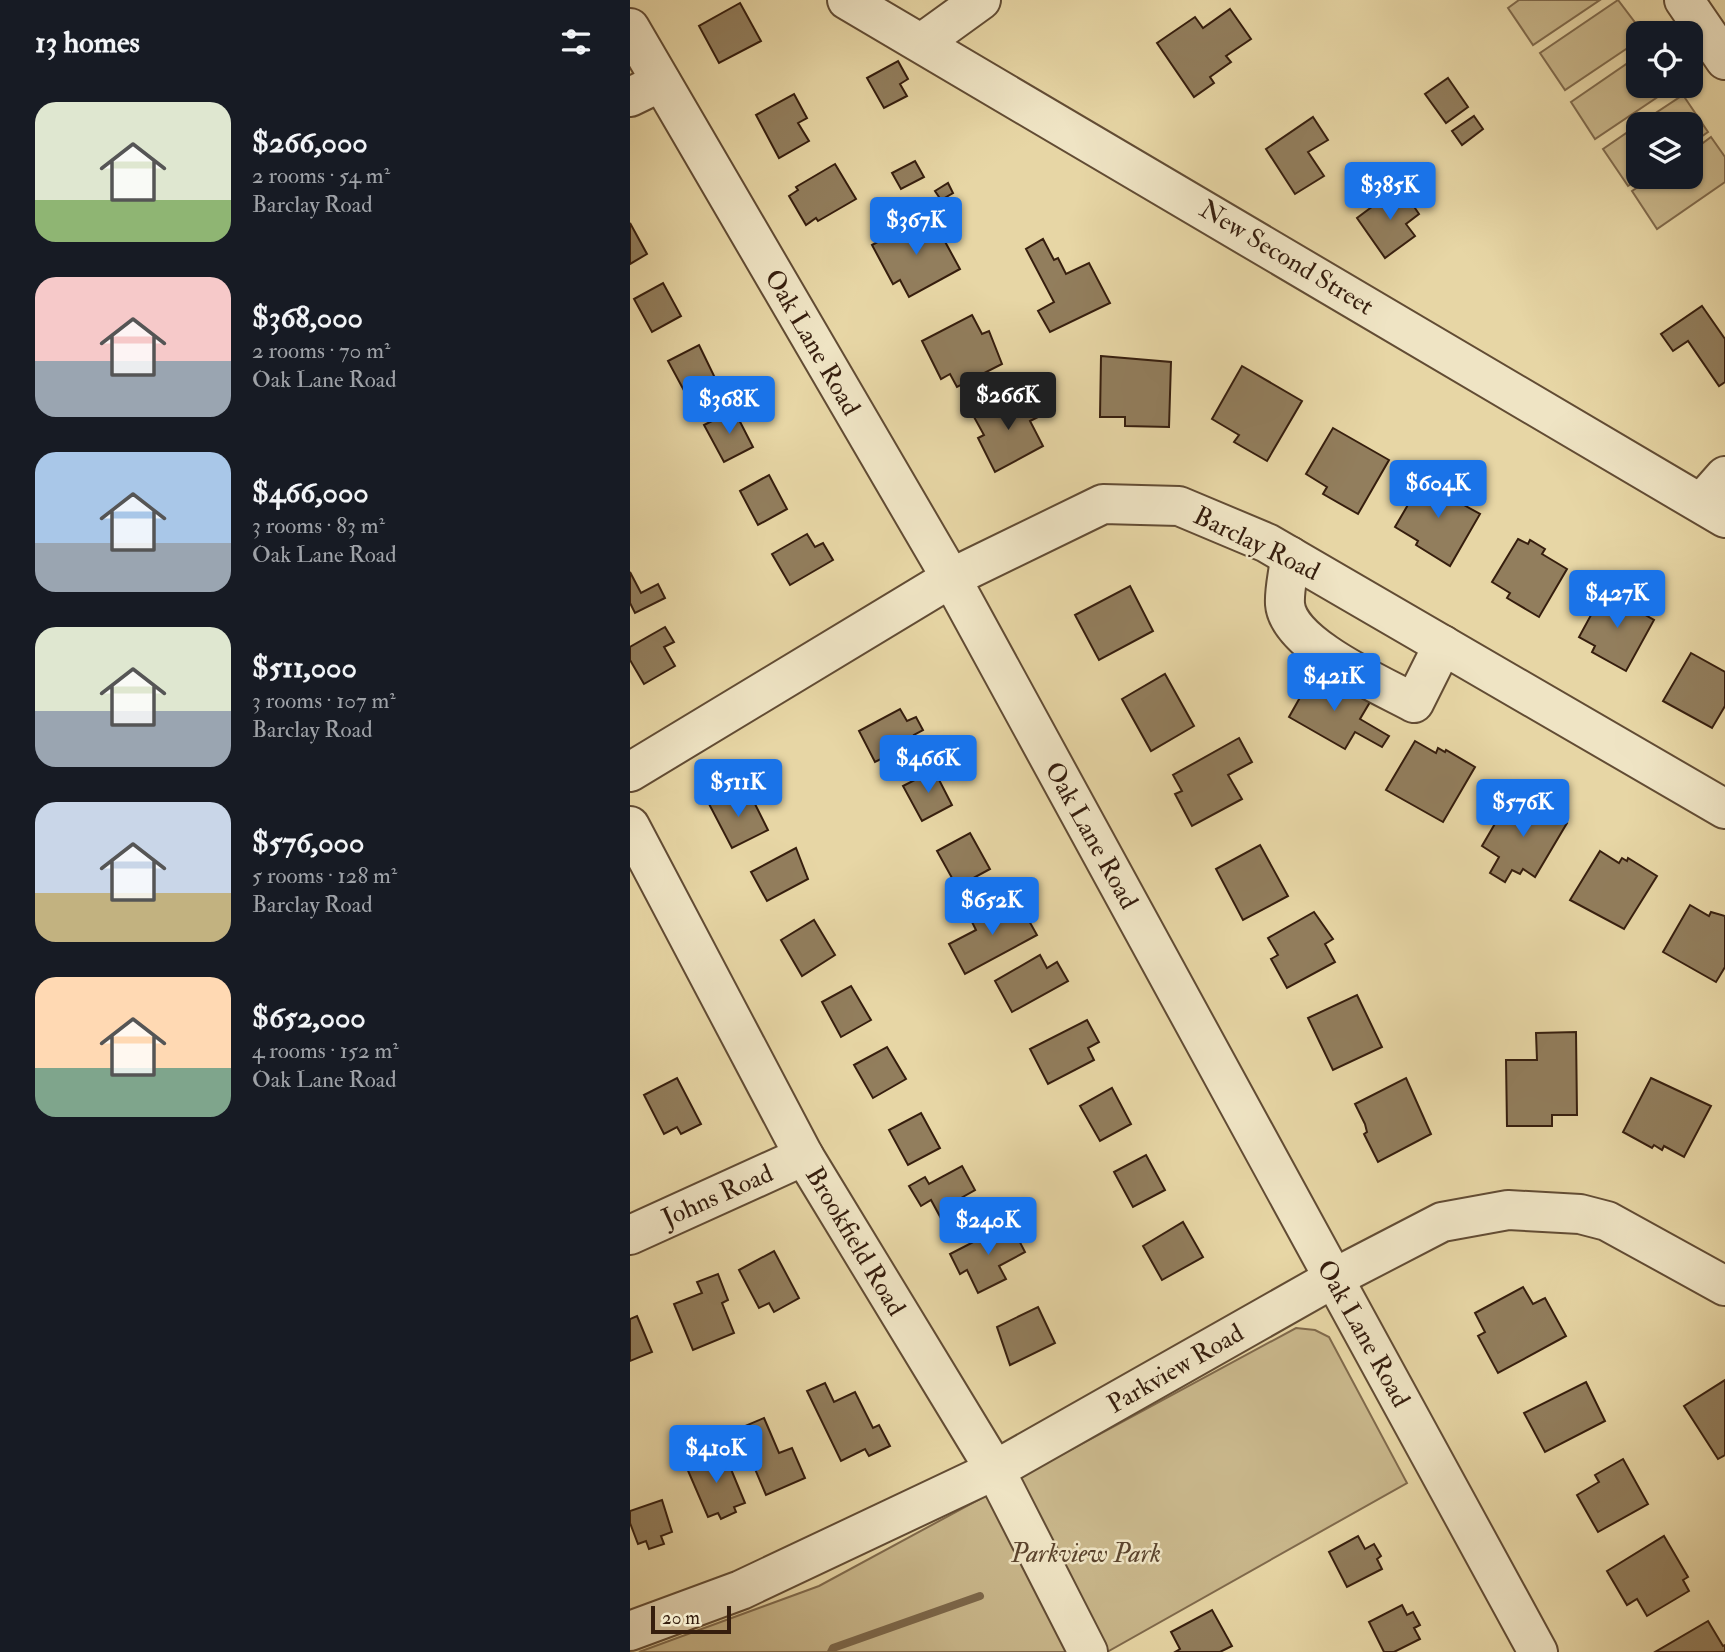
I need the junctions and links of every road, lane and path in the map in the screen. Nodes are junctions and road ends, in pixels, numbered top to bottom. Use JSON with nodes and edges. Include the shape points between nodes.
{"nodes":[{"id":1,"x":847,"y":0,"type":"edge"},
{"id":2,"x":981,"y":0,"type":"edge"},
{"id":3,"x":1684,"y":0,"type":"edge"},
{"id":4,"x":630,"y":28,"type":"edge"},
{"id":5,"x":923,"y":42,"type":"junction"},
{"id":6,"x":1725,"y":60,"type":"edge"},
{"id":7,"x":645,"y":89,"type":"edge"},
{"id":8,"x":1717,"y":499,"type":"edge"},
{"id":9,"x":1290,"y":556,"type":"junction"},
{"id":10,"x":951,"y":578,"type":"junction"},
{"id":11,"x":1443,"y":645,"type":"junction"},
{"id":12,"x":630,"y":772,"type":"edge"},
{"id":13,"x":1725,"y":809,"type":"edge"},
{"id":14,"x":630,"y":826,"type":"edge"},
{"id":15,"x":804,"y":1156,"type":"junction"},
{"id":16,"x":630,"y":1235,"type":"edge"},
{"id":17,"x":1334,"y":1278,"type":"junction"},
{"id":18,"x":1725,"y":1286,"type":"edge"},
{"id":19,"x":995,"y":1470,"type":"junction"},
{"id":20,"x":630,"y":1631,"type":"edge"},
{"id":21,"x":1088,"y":1652,"type":"edge"},
{"id":22,"x":1538,"y":1652,"type":"edge"}],
"edges":[{"from":1,"to":5,"type":"street","name":"New Second Street"},
{"from":2,"to":5,"type":"street"},
{"from":3,"to":6,"type":"street"},
{"from":4,"to":7,"type":"street","name":"Oak Lane Road"},
{"from":5,"to":8,"type":"street","name":"New Second Street"},
{"from":7,"to":10,"type":"street","name":"Oak Lane Road"},
{"from":9,"to":10,"type":"street","name":"Barclay Road","via":[[1179,506],[1103,504]]},
{"from":9,"to":11,"type":"street","name":"Barclay Road"},
{"from":9,"to":11,"type":"street","via":[[1285,607],[1304,640],[1357,673],[1414,703]]},
{"from":10,"to":12,"type":"street","name":"Barclay Road"},
{"from":10,"to":17,"type":"street","name":"Oak Lane Road"},
{"from":11,"to":13,"type":"street","name":"Barclay Road"},
{"from":14,"to":15,"type":"street","name":"Brookfield Road"},
{"from":15,"to":16,"type":"street","name":"Johns Road"},
{"from":15,"to":19,"type":"street","name":"Brookfield Road"},
{"from":17,"to":18,"type":"street","name":"Parkview Road","via":[[1442,1222],[1508,1210],[1580,1214],[1607,1221]]},
{"from":17,"to":19,"type":"street","name":"Parkview Road"},
{"from":17,"to":22,"type":"street","name":"Oak Lane Road"},
{"from":19,"to":20,"type":"street","name":"Parkview Road","via":[[741,1590]]},
{"from":19,"to":21,"type":"street","name":"Brookfield Road"}]}
